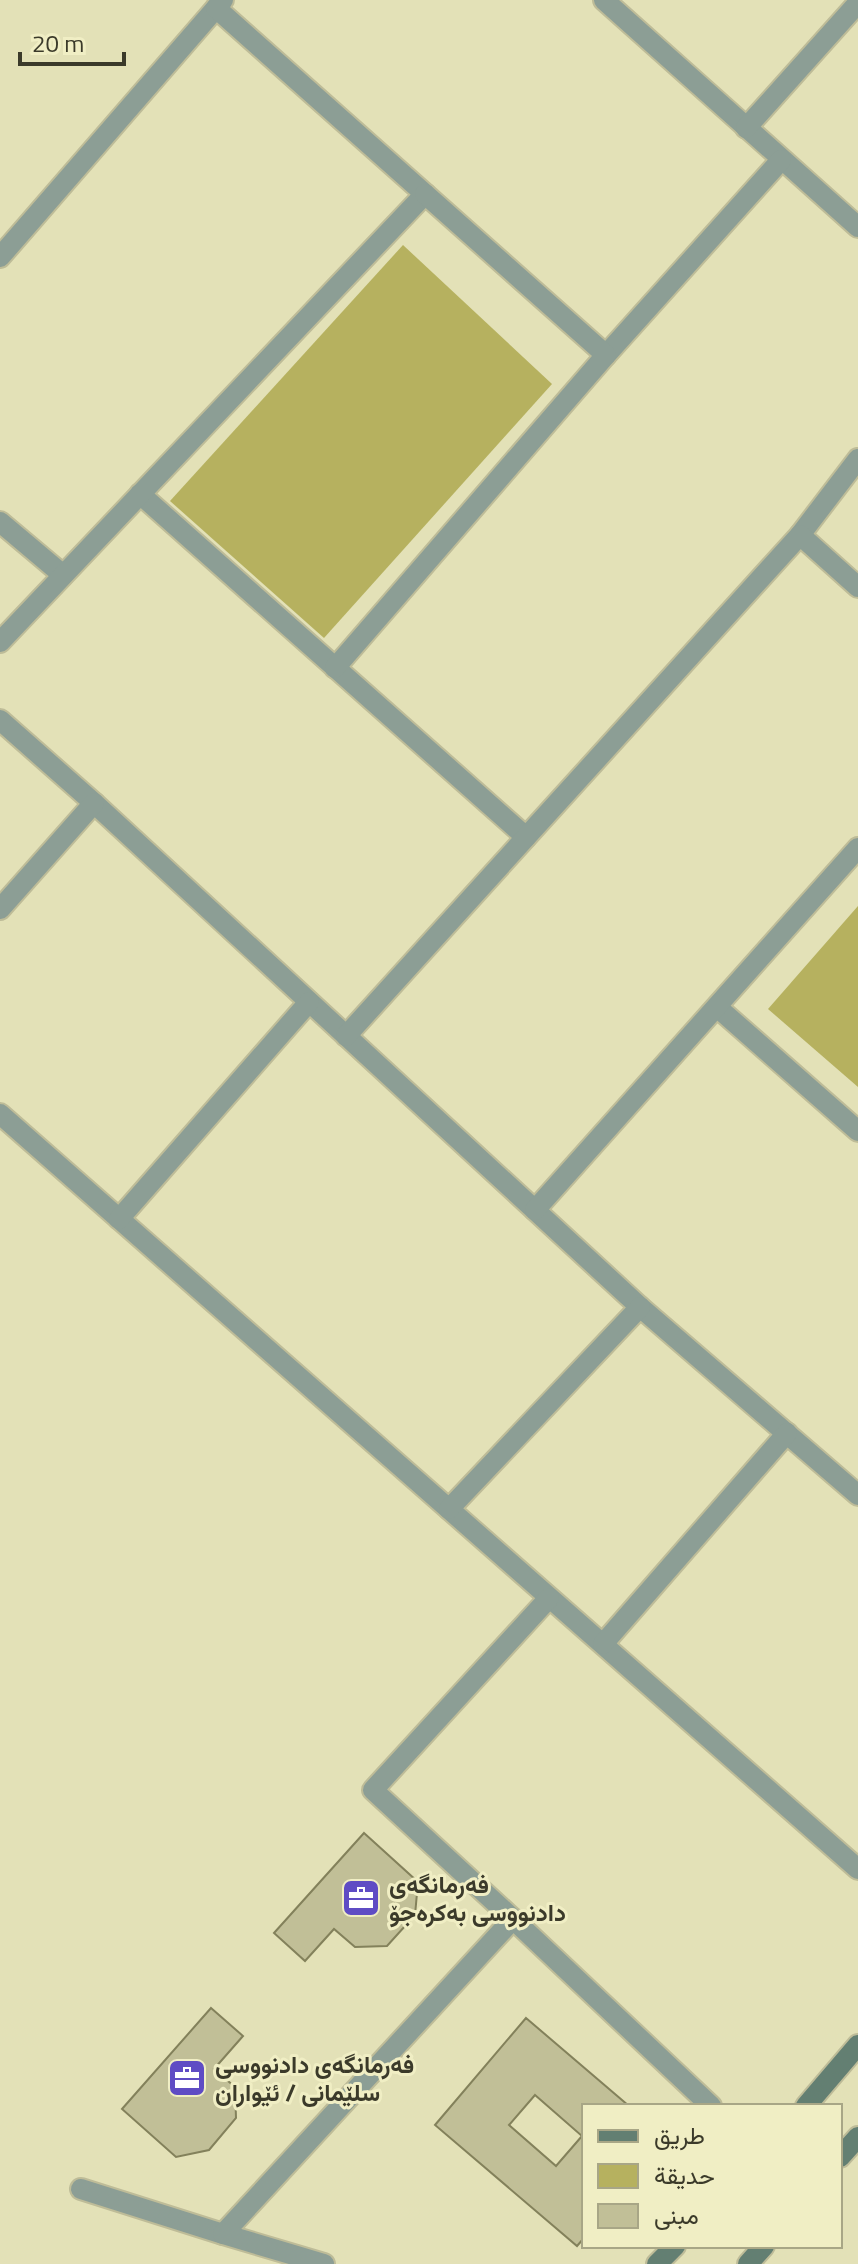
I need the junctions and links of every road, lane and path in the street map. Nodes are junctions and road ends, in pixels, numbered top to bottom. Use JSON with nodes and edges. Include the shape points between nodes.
{"nodes":[{"id":1,"x":604,"y":0,"type":"edge"},
{"id":2,"x":858,"y":3,"type":"edge"},
{"id":3,"x":220,"y":4,"type":"edge"},
{"id":4,"x":746,"y":128,"type":"junction"},
{"id":5,"x":781,"y":160,"type":"junction"},
{"id":6,"x":425,"y":194,"type":"junction"},
{"id":7,"x":858,"y":227,"type":"edge"},
{"id":8,"x":0,"y":257,"type":"edge"},
{"id":9,"x":606,"y":355,"type":"junction"},
{"id":10,"x":858,"y":459,"type":"edge"},
{"id":11,"x":140,"y":494,"type":"junction"},
{"id":12,"x":0,"y":522,"type":"edge"},
{"id":13,"x":800,"y":535,"type":"junction"},
{"id":14,"x":63,"y":575,"type":"junction"},
{"id":15,"x":858,"y":587,"type":"edge"},
{"id":16,"x":0,"y":642,"type":"edge"},
{"id":17,"x":335,"y":668,"type":"junction"},
{"id":18,"x":0,"y":720,"type":"edge"},
{"id":19,"x":94,"y":803,"type":"junction"},
{"id":20,"x":526,"y":837,"type":"junction"},
{"id":21,"x":858,"y":848,"type":"edge"},
{"id":22,"x":0,"y":909,"type":"edge"},
{"id":23,"x":309,"y":1002,"type":"junction"},
{"id":24,"x":717,"y":1007,"type":"junction"},
{"id":25,"x":346,"y":1036,"type":"junction"},
{"id":26,"x":0,"y":1114,"type":"edge"},
{"id":27,"x":858,"y":1131,"type":"edge"},
{"id":28,"x":535,"y":1210,"type":"junction"},
{"id":29,"x":119,"y":1219,"type":"junction"},
{"id":30,"x":640,"y":1307,"type":"junction"},
{"id":31,"x":787,"y":1433,"type":"junction"},
{"id":32,"x":858,"y":1495,"type":"edge"},
{"id":33,"x":449,"y":1509,"type":"junction"},
{"id":34,"x":549,"y":1598,"type":"junction"},
{"id":35,"x":603,"y":1644,"type":"junction"},
{"id":36,"x":858,"y":1869,"type":"edge"},
{"id":37,"x":513,"y":1919,"type":"junction"},
{"id":38,"x":858,"y":2045,"type":"edge"},
{"id":39,"x":709,"y":2104,"type":"edge"},
{"id":40,"x":808,"y":2104,"type":"edge"},
{"id":41,"x":858,"y":2137,"type":"edge"},
{"id":42,"x":842,"y":2155,"type":"edge"},
{"id":43,"x":81,"y":2189,"type":"dead end"},
{"id":44,"x":223,"y":2234,"type":"junction"},
{"id":45,"x":673,"y":2248,"type":"edge"},
{"id":46,"x":324,"y":2264,"type":"edge"},
{"id":47,"x":657,"y":2264,"type":"edge"}],
"edges":[{"from":1,"to":4,"type":"street"},
{"from":2,"to":4,"type":"street"},
{"from":3,"to":6,"type":"street"},
{"from":3,"to":8,"type":"street"},
{"from":4,"to":5,"type":"street"},
{"from":5,"to":7,"type":"street"},
{"from":5,"to":9,"type":"street"},
{"from":6,"to":9,"type":"street"},
{"from":6,"to":11,"type":"street"},
{"from":9,"to":17,"type":"street"},
{"from":10,"to":13,"type":"street"},
{"from":11,"to":14,"type":"street"},
{"from":11,"to":17,"type":"street"},
{"from":12,"to":14,"type":"street"},
{"from":13,"to":15,"type":"street"},
{"from":13,"to":20,"type":"street"},
{"from":14,"to":16,"type":"street"},
{"from":17,"to":20,"type":"street"},
{"from":18,"to":19,"type":"street"},
{"from":19,"to":22,"type":"street"},
{"from":19,"to":23,"type":"street"},
{"from":20,"to":25,"type":"street"},
{"from":21,"to":24,"type":"street"},
{"from":23,"to":25,"type":"street"},
{"from":23,"to":29,"type":"street"},
{"from":24,"to":27,"type":"street"},
{"from":24,"to":28,"type":"street"},
{"from":25,"to":28,"type":"street"},
{"from":26,"to":29,"type":"street"},
{"from":28,"to":30,"type":"street"},
{"from":29,"to":33,"type":"street"},
{"from":30,"to":31,"type":"street"},
{"from":30,"to":33,"type":"street"},
{"from":31,"to":32,"type":"street"},
{"from":31,"to":35,"type":"street"},
{"from":33,"to":34,"type":"street"},
{"from":34,"to":35,"type":"street"},
{"from":34,"to":37,"type":"street","via":[[373,1790]]},
{"from":35,"to":36,"type":"street"},
{"from":37,"to":39,"type":"street"},
{"from":37,"to":44,"type":"street"},
{"from":38,"to":40,"type":"main road"},
{"from":41,"to":42,"type":"main road"},
{"from":43,"to":44,"type":"street"},
{"from":44,"to":46,"type":"street"},
{"from":45,"to":47,"type":"main road"}]}
